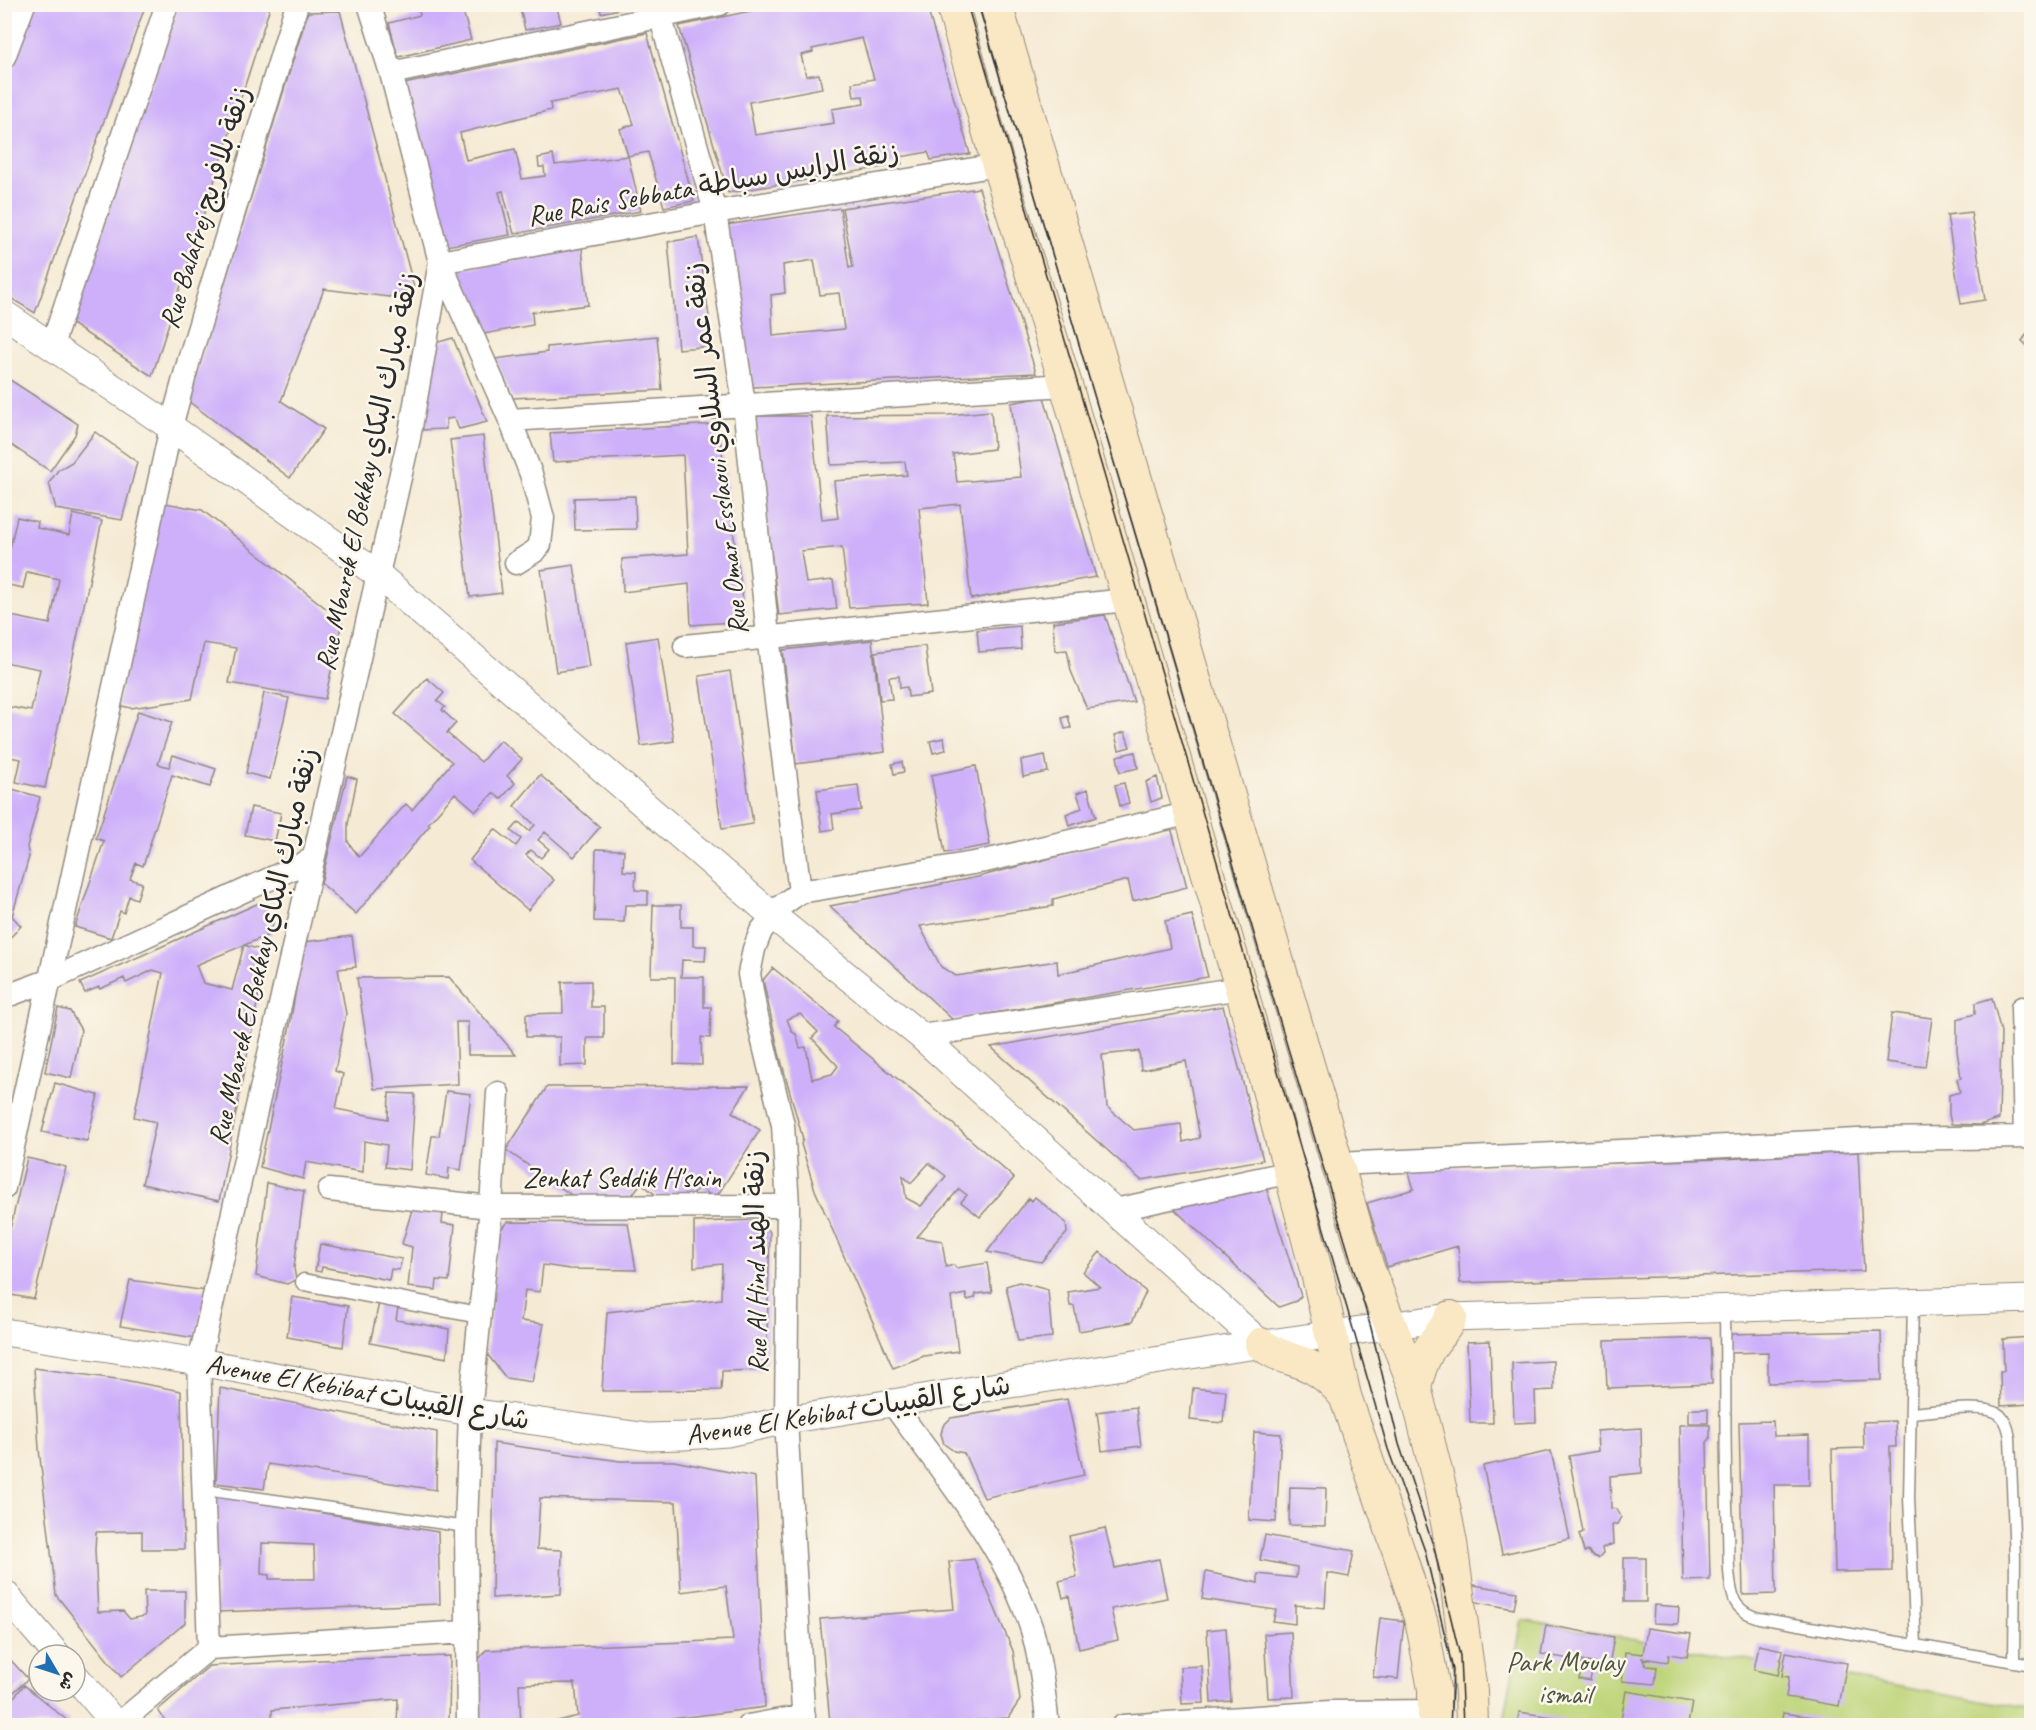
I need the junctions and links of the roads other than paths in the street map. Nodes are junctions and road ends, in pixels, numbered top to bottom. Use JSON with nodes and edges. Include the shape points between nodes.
{"nodes":[{"id":1,"x":24,"y":4,"type":"edge"},
{"id":2,"x":167,"y":4,"type":"edge"},
{"id":3,"x":297,"y":4,"type":"edge"},
{"id":4,"x":369,"y":4,"type":"edge"},
{"id":5,"x":720,"y":4,"type":"edge"},
{"id":6,"x":952,"y":4,"type":"edge"},
{"id":7,"x":996,"y":4,"type":"edge"},
{"id":8,"x":659,"y":11,"type":"edge"},
{"id":9,"x":4,"y":57,"type":"edge"},
{"id":10,"x":392,"y":72,"type":"junction"},
{"id":11,"x":998,"y":165,"type":"junction"},
{"id":12,"x":715,"y":212,"type":"junction"},
{"id":13,"x":440,"y":262,"type":"junction"},
{"id":14,"x":4,"y":314,"type":"edge"},
{"id":15,"x":52,"y":345,"type":"junction"},
{"id":16,"x":1066,"y":385,"type":"junction"},
{"id":17,"x":744,"y":404,"type":"junction"},
{"id":18,"x":510,"y":420,"type":"junction"},
{"id":19,"x":171,"y":427,"type":"junction"},
{"id":20,"x":516,"y":563,"type":"dead end"},
{"id":21,"x":377,"y":574,"type":"junction"},
{"id":22,"x":1127,"y":600,"type":"junction"},
{"id":23,"x":768,"y":636,"type":"junction"},
{"id":24,"x":685,"y":646,"type":"dead end"},
{"id":25,"x":1191,"y":813,"type":"junction"},
{"id":26,"x":313,"y":859,"type":"junction"},
{"id":27,"x":800,"y":892,"type":"junction"},
{"id":28,"x":772,"y":915,"type":"junction"},
{"id":29,"x":50,"y":980,"type":"junction"},
{"id":30,"x":1241,"y":988,"type":"junction"},
{"id":31,"x":4,"y":997,"type":"edge"},
{"id":32,"x":2022,"y":1008,"type":"dead end"},
{"id":33,"x":921,"y":1036,"type":"junction"},
{"id":34,"x":498,"y":1093,"type":"dead end"},
{"id":35,"x":2028,"y":1137,"type":"edge"},
{"id":36,"x":1337,"y":1164,"type":"junction"},
{"id":37,"x":1290,"y":1172,"type":"junction"},
{"id":38,"x":4,"y":1188,"type":"edge"},
{"id":39,"x":329,"y":1190,"type":"dead end"},
{"id":40,"x":788,"y":1206,"type":"junction"},
{"id":41,"x":492,"y":1207,"type":"junction"},
{"id":42,"x":1114,"y":1210,"type":"junction"},
{"id":43,"x":304,"y":1282,"type":"dead end"},
{"id":44,"x":2031,"y":1299,"type":"edge"},
{"id":45,"x":1913,"y":1301,"type":"junction"},
{"id":46,"x":1724,"y":1307,"type":"junction"},
{"id":47,"x":479,"y":1315,"type":"junction"},
{"id":48,"x":1451,"y":1317,"type":"junction"},
{"id":49,"x":1381,"y":1327,"type":"junction"},
{"id":50,"x":4,"y":1332,"type":"edge"},
{"id":51,"x":1331,"y":1334,"type":"junction"},
{"id":52,"x":1261,"y":1344,"type":"junction"},
{"id":53,"x":199,"y":1362,"type":"junction"},
{"id":54,"x":1415,"y":1387,"type":"junction"},
{"id":55,"x":1345,"y":1396,"type":"junction"},
{"id":56,"x":893,"y":1404,"type":"junction"},
{"id":57,"x":470,"y":1412,"type":"junction"},
{"id":58,"x":1911,"y":1413,"type":"junction"},
{"id":59,"x":786,"y":1420,"type":"junction"},
{"id":60,"x":205,"y":1490,"type":"junction"},
{"id":61,"x":466,"y":1527,"type":"junction"},
{"id":62,"x":4,"y":1593,"type":"edge"},
{"id":63,"x":467,"y":1632,"type":"junction"},
{"id":64,"x":47,"y":1643,"type":"edge"},
{"id":65,"x":1916,"y":1645,"type":"junction"},
{"id":66,"x":209,"y":1648,"type":"junction"},
{"id":67,"x":2014,"y":1662,"type":"junction"},
{"id":68,"x":2031,"y":1665,"type":"edge"},
{"id":69,"x":87,"y":1690,"type":"edge"},
{"id":70,"x":1434,"y":1718,"type":"edge"},
{"id":71,"x":804,"y":1721,"type":"edge"},
{"id":72,"x":116,"y":1725,"type":"edge"},
{"id":73,"x":468,"y":1725,"type":"edge"},
{"id":74,"x":748,"y":1725,"type":"edge"},
{"id":75,"x":1048,"y":1725,"type":"edge"},
{"id":76,"x":1123,"y":1725,"type":"edge"},
{"id":77,"x":1472,"y":1725,"type":"edge"}],
"edges":[{"from":1,"to":9,"type":"street"},
{"from":2,"to":15,"type":"street"},
{"from":3,"to":19,"type":"street","name":"Rue Balafrej زنقة بلافريج"},
{"from":4,"to":10,"type":"street"},
{"from":5,"to":8,"type":"street"},
{"from":6,"to":11,"type":"main road"},
{"from":7,"to":36,"type":"main road"},
{"from":8,"to":10,"type":"street"},
{"from":8,"to":12,"type":"street","name":"Rue Omar Esslaoui زنقة عمر السلاوي"},
{"from":10,"to":13,"type":"street"},
{"from":11,"to":12,"type":"street","name":"Rue Rais Sebbata زنقة الرايس سباطة"},
{"from":11,"to":16,"type":"main road"},
{"from":12,"to":13,"type":"street","name":"Rue Rais Sebbata زنقة الرايس سباطة"},
{"from":12,"to":17,"type":"street","name":"Rue Omar Esslaoui زنقة عمر السلاوي"},
{"from":13,"to":18,"type":"street"},
{"from":13,"to":21,"type":"street","name":"Rue Mbarek El Bekkay زنقة مبارك البكاي","via":[[409,438]]},
{"from":14,"to":15,"type":"street"},
{"from":15,"to":19,"type":"street"},
{"from":16,"to":17,"type":"street"},
{"from":16,"to":22,"type":"main road"},
{"from":17,"to":18,"type":"street"},
{"from":17,"to":23,"type":"street","name":"Rue Omar Esslaoui زنقة عمر السلاوي"},
{"from":18,"to":20,"type":"street","via":[[543,518],[540,545]]},
{"from":19,"to":21,"type":"street"},
{"from":19,"to":29,"type":"street","name":"Rue Balafrej زنقة بلافريج"},
{"from":21,"to":26,"type":"street","name":"Rue Mbarek El Bekkay زنقة مبارك البكاي"},
{"from":21,"to":28,"type":"street"},
{"from":22,"to":23,"type":"street"},
{"from":22,"to":25,"type":"main road"},
{"from":23,"to":24,"type":"street"},
{"from":23,"to":27,"type":"street","name":"Rue Omar Esslaoui زنقة عمر السلاوي"},
{"from":25,"to":27,"type":"street","via":[[985,861]]},
{"from":25,"to":30,"type":"main road"},
{"from":26,"to":29,"type":"street"},
{"from":26,"to":53,"type":"street","name":"Rue Mbarek El Bekkay زنقة مبارك البكاي"},
{"from":27,"to":28,"type":"street"},
{"from":28,"to":33,"type":"street"},
{"from":28,"to":40,"type":"street","name":"Rue Al Hind زنقة الهند","via":[[761,931],[749,974],[783,1125]]},
{"from":29,"to":31,"type":"street"},
{"from":29,"to":38,"type":"street","name":"Rue Balafrej زنقة بلافريج"},
{"from":30,"to":33,"type":"street"},
{"from":30,"to":37,"type":"main road"},
{"from":32,"to":35,"type":"street"},
{"from":33,"to":42,"type":"street"},
{"from":34,"to":41,"type":"street"},
{"from":35,"to":36,"type":"street","via":[[1868,1139]]},
{"from":36,"to":49,"type":"main road"},
{"from":37,"to":42,"type":"street"},
{"from":37,"to":51,"type":"main road"},
{"from":39,"to":41,"type":"street","name":"Zenkat Seddik H'sain"},
{"from":40,"to":41,"type":"street","name":"Zenkat Seddik H'sain"},
{"from":40,"to":59,"type":"street","name":"Rue Al Hind زنقة الهند"},
{"from":41,"to":47,"type":"street"},
{"from":42,"to":52,"type":"street"},
{"from":43,"to":47,"type":"street"},
{"from":44,"to":45,"type":"street","name":"Avenue El Kebibat شارع القبيبات"},
{"from":45,"to":46,"type":"street","name":"Avenue El Kebibat شارع القبيبات"},
{"from":45,"to":58,"type":"lane"},
{"from":46,"to":48,"type":"street","name":"Avenue El Kebibat شارع القبيبات"},
{"from":46,"to":65,"type":"lane","via":[[1725,1472],[1735,1601],[1759,1618]]},
{"from":47,"to":57,"type":"street"},
{"from":48,"to":49,"type":"street","name":"Avenue El Kebibat شارع القبيبات"},
{"from":48,"to":54,"type":"main road","via":[[1425,1358]]},
{"from":49,"to":51,"type":"street","name":"Avenue El Kebibat شارع القبيبات"},
{"from":49,"to":54,"type":"main road"},
{"from":50,"to":53,"type":"street","name":"Avenue El Kebibat شارع القبيبات"},
{"from":51,"to":52,"type":"street","name":"Avenue El Kebibat شارع القبيبات"},
{"from":51,"to":55,"type":"main road"},
{"from":52,"to":55,"type":"main road","via":[[1325,1376]]},
{"from":52,"to":56,"type":"street","name":"Avenue El Kebibat شارع القبيبات"},
{"from":53,"to":57,"type":"street","name":"Avenue El Kebibat شارع القبيبات"},
{"from":53,"to":60,"type":"street","name":"Rue Mbarek El Bekkay زنقة مبارك البكاي"},
{"from":54,"to":77,"type":"main road","via":[[1451,1543]]},
{"from":55,"to":70,"type":"main road","via":[[1422,1624],[1434,1689]]},
{"from":56,"to":59,"type":"street","name":"Avenue El Kebibat شارع القبيبات"},
{"from":56,"to":75,"type":"street","via":[[980,1525],[1015,1586],[1042,1673]]},
{"from":57,"to":59,"type":"street","name":"Avenue El Kebibat شارع القبيبات","via":[[648,1437],[727,1433]]},
{"from":57,"to":61,"type":"street"},
{"from":58,"to":65,"type":"lane","via":[[1909,1498]]},
{"from":58,"to":67,"type":"lane","via":[[1979,1409],[1993,1411],[2008,1426],[2015,1558]]},
{"from":59,"to":71,"type":"street","name":"Rue Al Hind زنقة الهند"},
{"from":60,"to":61,"type":"lane"},
{"from":60,"to":66,"type":"street","name":"Rue Mbarek El Bekkay زنقة مبارك البكاي"},
{"from":61,"to":63,"type":"street"},
{"from":62,"to":64,"type":"street"},
{"from":63,"to":66,"type":"street"},
{"from":63,"to":73,"type":"street"},
{"from":65,"to":67,"type":"lane"},
{"from":66,"to":72,"type":"street"},
{"from":67,"to":68,"type":"lane"},
{"from":69,"to":72,"type":"street"},
{"from":70,"to":76,"type":"street","via":[[1330,1712]]},
{"from":71,"to":74,"type":"street"}]}
